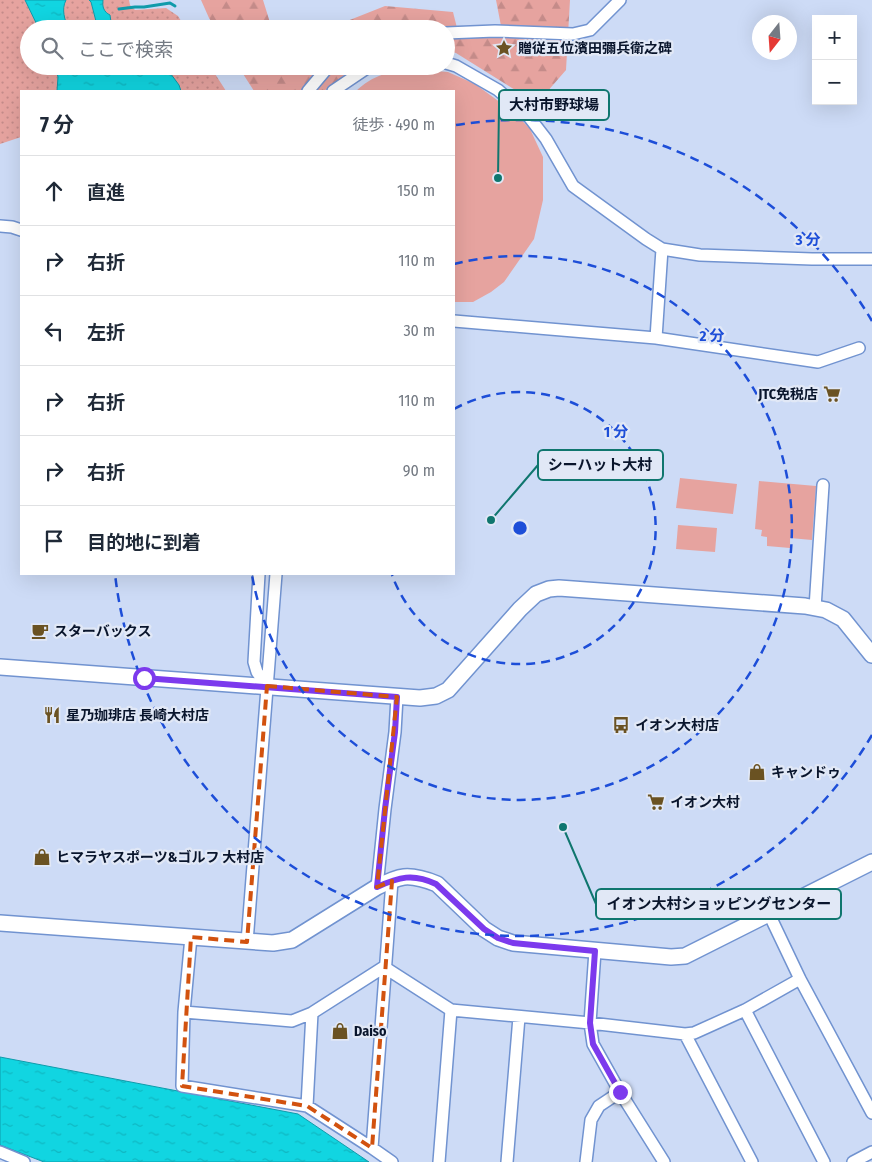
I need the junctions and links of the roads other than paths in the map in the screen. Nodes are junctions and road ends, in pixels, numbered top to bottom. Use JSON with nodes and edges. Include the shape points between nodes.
{"nodes":[{"id":1,"x":620,"y":0,"type":"edge"},
{"id":2,"x":455,"y":33,"type":"edge"},
{"id":3,"x":455,"y":66,"type":"edge"},
{"id":4,"x":321,"y":75,"type":"edge"},
{"id":5,"x":357,"y":75,"type":"edge"},
{"id":6,"x":309,"y":90,"type":"edge"},
{"id":7,"x":334,"y":90,"type":"edge"},
{"id":8,"x":0,"y":226,"type":"edge"},
{"id":9,"x":20,"y":230,"type":"edge"},
{"id":10,"x":662,"y":249,"type":"junction"},
{"id":11,"x":872,"y":259,"type":"edge"},
{"id":12,"x":455,"y":321,"type":"edge"},
{"id":13,"x":656,"y":338,"type":"junction"},
{"id":14,"x":860,"y":348,"type":"dead end"},
{"id":15,"x":823,"y":485,"type":"dead end"},
{"id":16,"x":259,"y":575,"type":"edge"},
{"id":17,"x":276,"y":575,"type":"edge"},
{"id":18,"x":815,"y":608,"type":"junction"},
{"id":19,"x":872,"y":655,"type":"edge"},
{"id":20,"x":0,"y":668,"type":"edge"},
{"id":21,"x":267,"y":686,"type":"junction"},
{"id":22,"x":397,"y":697,"type":"junction"},
{"id":23,"x":872,"y":862,"type":"edge"},
{"id":24,"x":392,"y":880,"type":"junction"},
{"id":25,"x":377,"y":887,"type":"junction"},
{"id":26,"x":769,"y":914,"type":"junction"},
{"id":27,"x":0,"y":923,"type":"edge"},
{"id":28,"x":191,"y":937,"type":"junction"},
{"id":29,"x":247,"y":942,"type":"junction"},
{"id":30,"x":595,"y":951,"type":"junction"},
{"id":31,"x":384,"y":967,"type":"junction"},
{"id":32,"x":800,"y":979,"type":"junction"},
{"id":33,"x":451,"y":1010,"type":"junction"},
{"id":34,"x":745,"y":1010,"type":"junction"},
{"id":35,"x":184,"y":1012,"type":"junction"},
{"id":36,"x":312,"y":1013,"type":"junction"},
{"id":37,"x":519,"y":1017,"type":"junction"},
{"id":38,"x":590,"y":1023,"type":"junction"},
{"id":39,"x":685,"y":1034,"type":"junction"},
{"id":40,"x":620,"y":1092,"type":"junction"},
{"id":41,"x":307,"y":1106,"type":"junction"},
{"id":42,"x":872,"y":1114,"type":"edge"},
{"id":43,"x":372,"y":1148,"type":"junction"},
{"id":44,"x":0,"y":1152,"type":"edge"},
{"id":45,"x":872,"y":1152,"type":"edge"},
{"id":46,"x":24,"y":1162,"type":"edge"},
{"id":47,"x":392,"y":1162,"type":"edge"},
{"id":48,"x":439,"y":1162,"type":"edge"},
{"id":49,"x":507,"y":1162,"type":"edge"},
{"id":50,"x":586,"y":1162,"type":"edge"},
{"id":51,"x":664,"y":1162,"type":"edge"},
{"id":52,"x":752,"y":1162,"type":"edge"},
{"id":53,"x":824,"y":1162,"type":"edge"},
{"id":54,"x":853,"y":1162,"type":"edge"}],
"edges":[{"from":1,"to":2,"type":"street","via":[[590,30],[573,34]]},
{"from":3,"to":10,"type":"street","via":[[498,90],[529,116],[574,186]]},
{"from":4,"to":6,"type":"street"},
{"from":5,"to":7,"type":"street"},
{"from":8,"to":9,"type":"street"},
{"from":10,"to":11,"type":"street","via":[[700,255]]},
{"from":10,"to":13,"type":"street"},
{"from":12,"to":13,"type":"street"},
{"from":13,"to":14,"type":"street","via":[[818,362]]},
{"from":15,"to":18,"type":"street"},
{"from":16,"to":21,"type":"street","via":[[254,662]]},
{"from":17,"to":21,"type":"street"},
{"from":18,"to":19,"type":"street","via":[[843,620]]},
{"from":18,"to":22,"type":"street","via":[[549,589],[536,594],[520,609],[448,690],[436,696]]},
{"from":20,"to":21,"type":"street"},
{"from":21,"to":22,"type":"street"},
{"from":21,"to":29,"type":"street"},
{"from":22,"to":25,"type":"street"},
{"from":23,"to":26,"type":"street"},
{"from":24,"to":25,"type":"street"},
{"from":24,"to":30,"type":"street","via":[[405,877],[436,884],[498,938],[513,943]]},
{"from":24,"to":31,"type":"street"},
{"from":25,"to":29,"type":"street","via":[[292,940]]},
{"from":26,"to":30,"type":"street","via":[[684,956]]},
{"from":26,"to":32,"type":"street"},
{"from":27,"to":28,"type":"street"},
{"from":28,"to":29,"type":"street"},
{"from":28,"to":35,"type":"street"},
{"from":30,"to":38,"type":"street"},
{"from":31,"to":33,"type":"street"},
{"from":31,"to":36,"type":"street"},
{"from":31,"to":43,"type":"street"},
{"from":32,"to":34,"type":"street"},
{"from":32,"to":42,"type":"street"},
{"from":33,"to":37,"type":"street"},
{"from":33,"to":48,"type":"street"},
{"from":34,"to":39,"type":"street"},
{"from":34,"to":53,"type":"street"},
{"from":35,"to":36,"type":"street","via":[[292,1021]]},
{"from":35,"to":41,"type":"street","via":[[182,1086]]},
{"from":36,"to":41,"type":"street"},
{"from":37,"to":38,"type":"street"},
{"from":37,"to":49,"type":"street"},
{"from":38,"to":39,"type":"street"},
{"from":38,"to":40,"type":"street","via":[[593,1044]]},
{"from":39,"to":52,"type":"street"},
{"from":40,"to":50,"type":"street","via":[[599,1106],[591,1120]]},
{"from":40,"to":51,"type":"street"},
{"from":41,"to":43,"type":"street"},
{"from":43,"to":47,"type":"street"},
{"from":44,"to":46,"type":"street"},
{"from":45,"to":54,"type":"street"}]}
